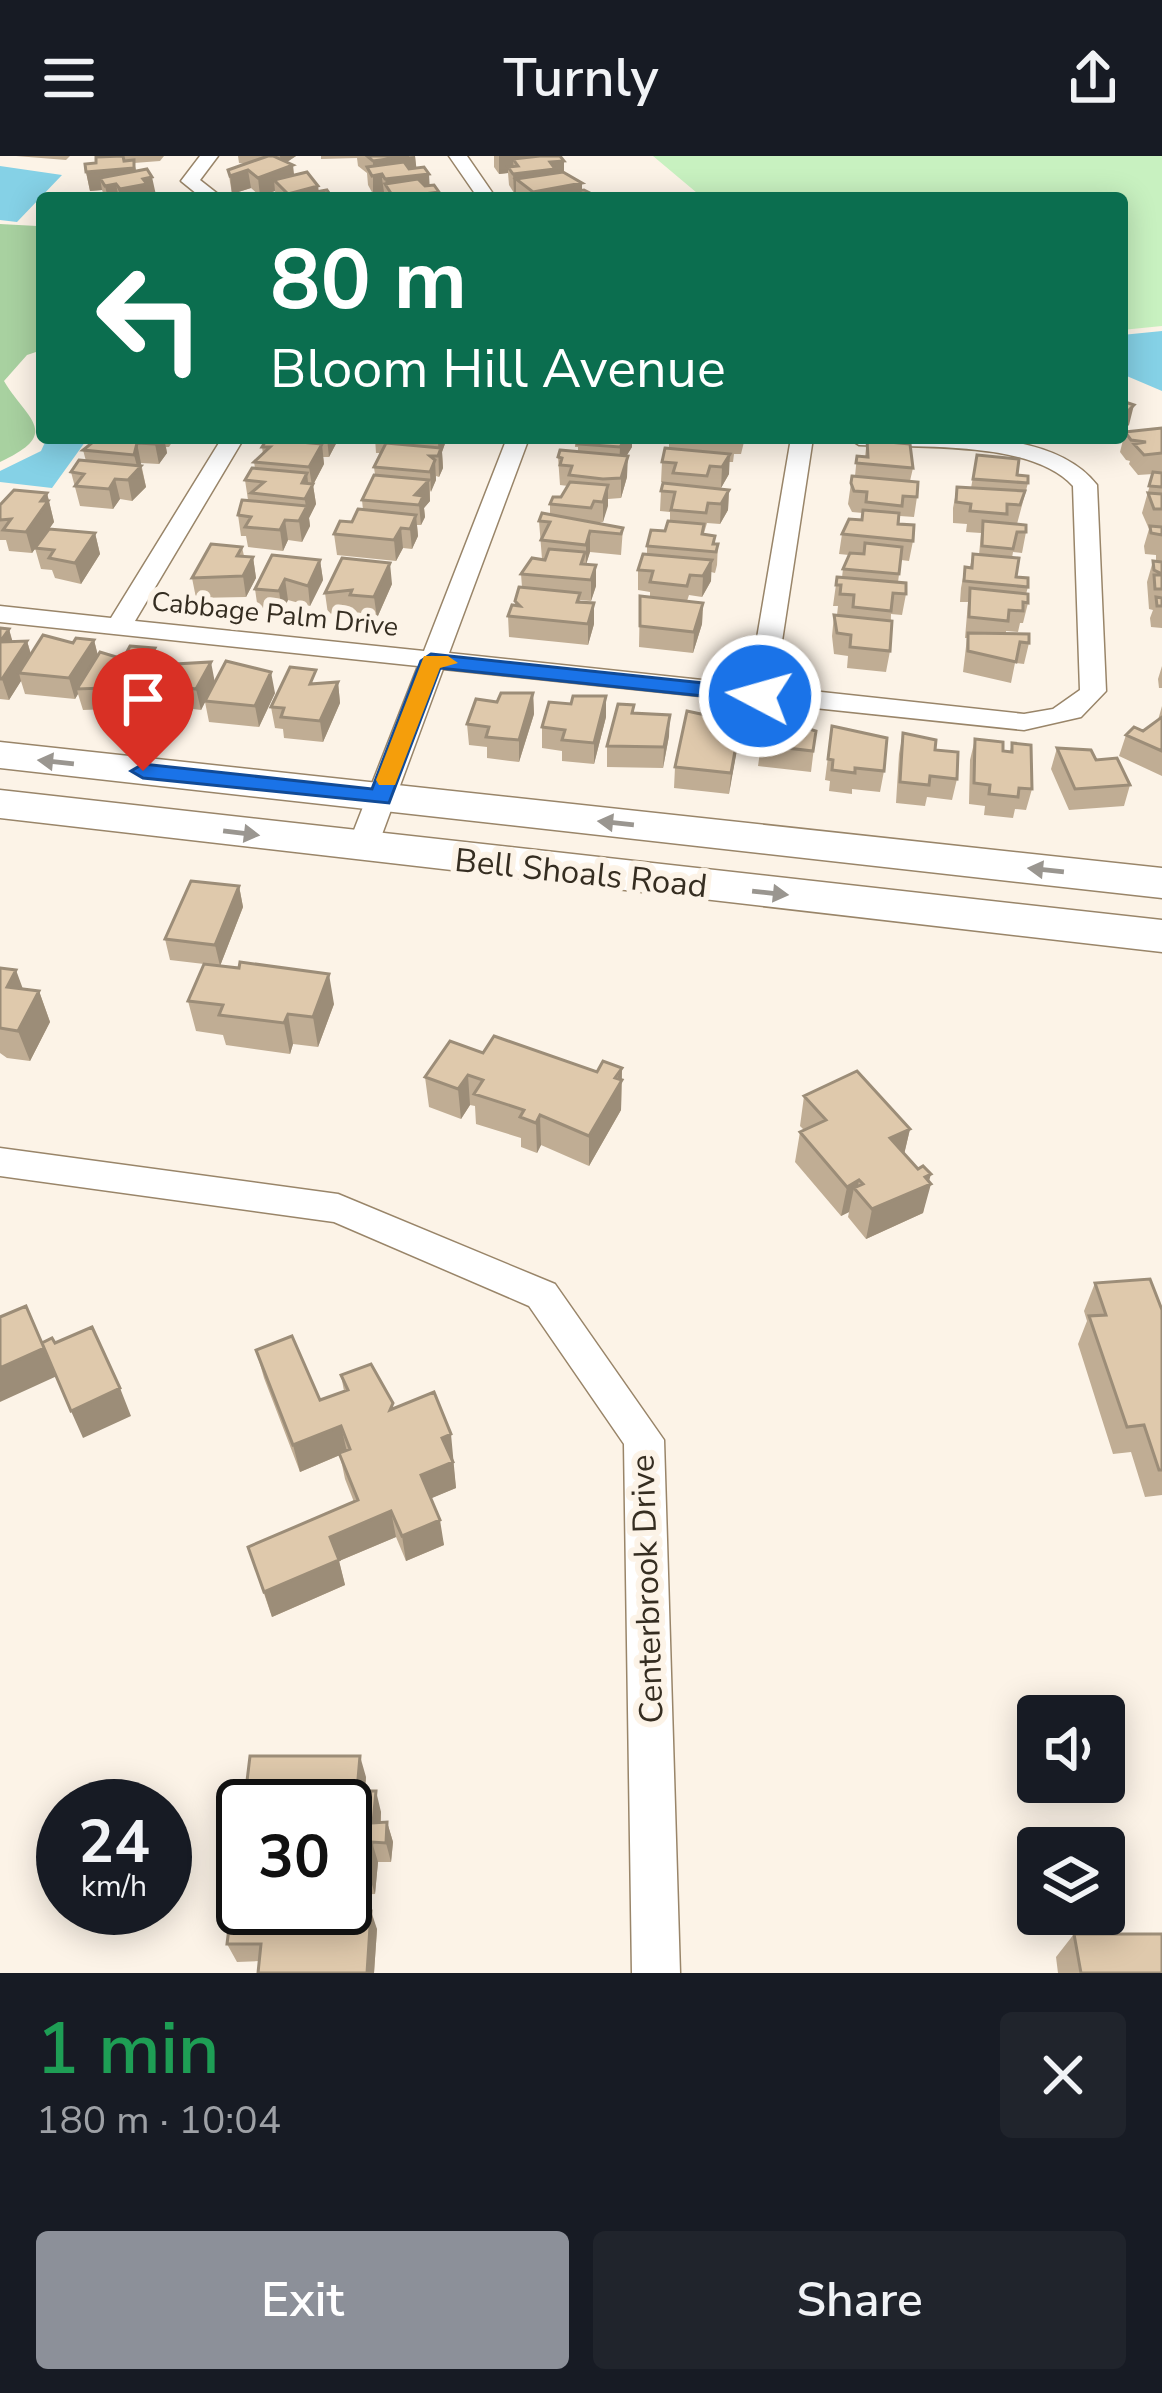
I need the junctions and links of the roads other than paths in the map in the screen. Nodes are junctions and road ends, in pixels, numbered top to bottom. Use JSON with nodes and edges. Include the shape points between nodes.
{"nodes":[{"id":1,"x":209,"y":156,"type":"edge"},
{"id":2,"x":458,"y":156,"type":"edge"},
{"id":3,"x":206,"y":192,"type":"edge"},
{"id":4,"x":483,"y":192,"type":"edge"},
{"id":5,"x":229,"y":444,"type":"edge"},
{"id":6,"x":516,"y":444,"type":"edge"},
{"id":7,"x":801,"y":444,"type":"edge"},
{"id":8,"x":929,"y":444,"type":"edge"},
{"id":9,"x":0,"y":614,"type":"edge"},
{"id":10,"x":118,"y":628,"type":"junction"},
{"id":11,"x":431,"y":661,"type":"junction"},
{"id":12,"x":760,"y":696,"type":"junction"},
{"id":13,"x":0,"y":755,"type":"edge"},
{"id":14,"x":381,"y":797,"type":"junction"},
{"id":15,"x":0,"y":804,"type":"edge"},
{"id":16,"x":362,"y":848,"type":"junction"},
{"id":17,"x":1162,"y":883,"type":"edge"},
{"id":18,"x":1162,"y":935,"type":"edge"},
{"id":19,"x":0,"y":1162,"type":"edge"},
{"id":20,"x":656,"y":1973,"type":"edge"}],
"edges":[{"from":1,"to":3,"type":"street","via":[[190,181]]},
{"from":2,"to":4,"type":"street"},
{"from":5,"to":10,"type":"street"},
{"from":6,"to":11,"type":"street"},
{"from":7,"to":12,"type":"street"},
{"from":8,"to":12,"type":"street","name":"Cabbage Palm Drive","via":[[1022,452],[1079,473],[1093,691],[1071,713],[1024,722]]},
{"from":9,"to":10,"type":"street","name":"Cabbage Palm Drive"},
{"from":10,"to":11,"type":"street","name":"Cabbage Palm Drive"},
{"from":11,"to":12,"type":"street","name":"Cabbage Palm Drive"},
{"from":11,"to":14,"type":"street"},
{"from":14,"to":13,"type":"main road","name":"Bell Shoals Road","one_way":true},
{"from":14,"to":16,"type":"street"},
{"from":17,"to":14,"type":"main road","name":"Bell Shoals Road","one_way":true},
{"from":15,"to":16,"type":"main road","name":"Bell Shoals Road","one_way":true},
{"from":16,"to":18,"type":"main road","name":"Bell Shoals Road","one_way":true},
{"from":19,"to":20,"type":"street","name":"Centerbrook Drive","via":[[338,1208],[542,1294],[644,1440]]}]}
